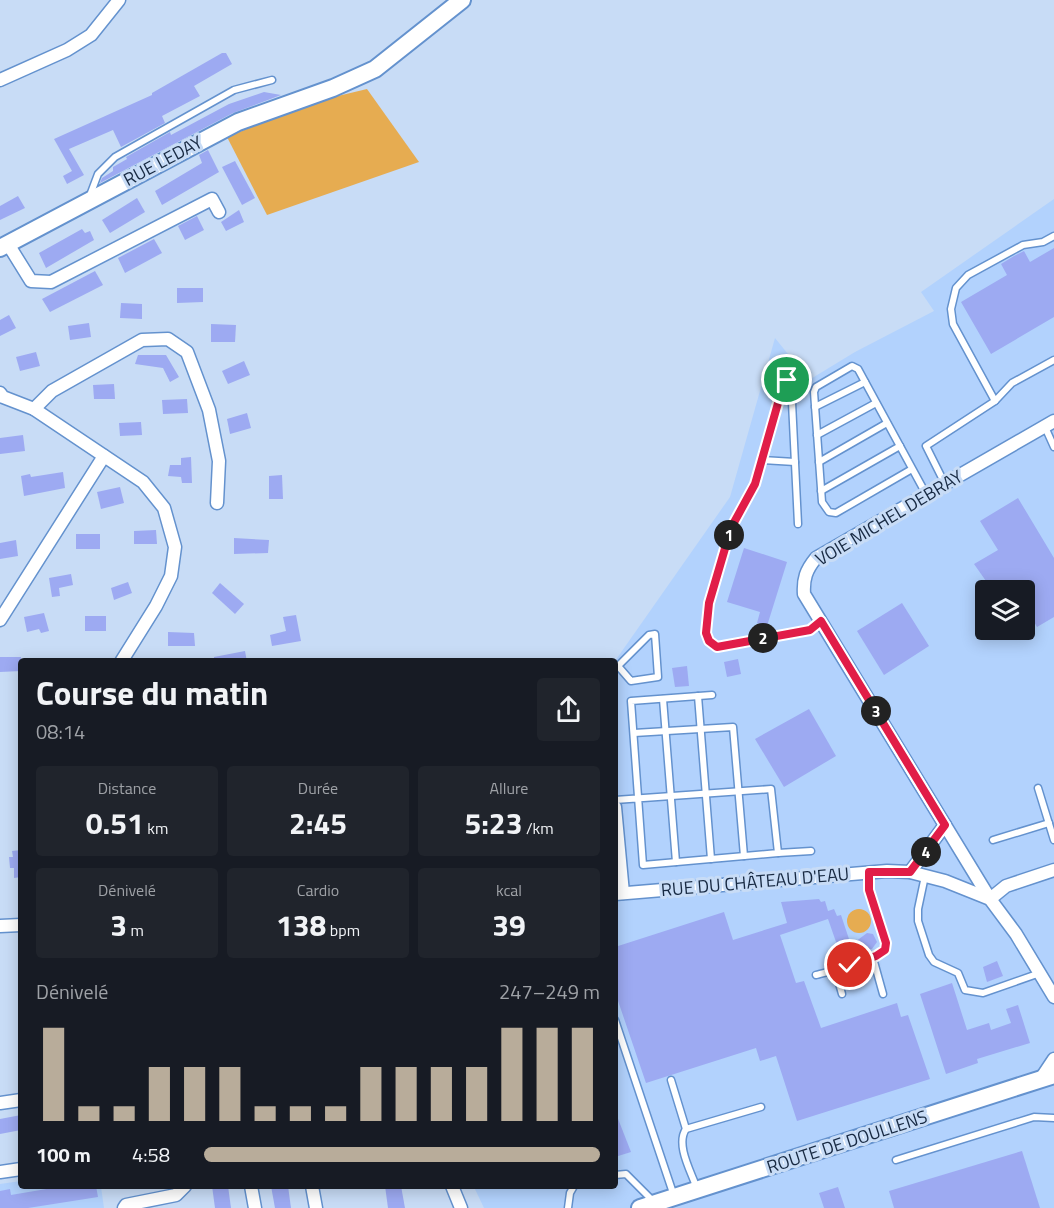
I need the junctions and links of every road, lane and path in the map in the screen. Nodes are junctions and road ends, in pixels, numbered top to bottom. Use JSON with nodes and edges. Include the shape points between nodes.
{"nodes":[{"id":1,"x":118,"y":0,"type":"edge"},
{"id":2,"x":462,"y":0,"type":"edge"},
{"id":3,"x":0,"y":80,"type":"edge"},
{"id":4,"x":272,"y":80,"type":"dead end"},
{"id":5,"x":88,"y":201,"type":"junction"},
{"id":6,"x":219,"y":212,"type":"dead end"},
{"id":7,"x":1054,"y":236,"type":"edge"},
{"id":8,"x":4,"y":246,"type":"edge"},
{"id":9,"x":1054,"y":360,"type":"edge"},
{"id":10,"x":865,"y":382,"type":"junction"},
{"id":11,"x":1,"y":397,"type":"edge"},
{"id":12,"x":995,"y":401,"type":"junction"},
{"id":13,"x":876,"y":403,"type":"junction"},
{"id":14,"x":815,"y":407,"type":"junction"},
{"id":15,"x":34,"y":409,"type":"junction"},
{"id":16,"x":887,"y":423,"type":"junction"},
{"id":17,"x":1049,"y":424,"type":"edge"},
{"id":18,"x":817,"y":435,"type":"junction"},
{"id":19,"x":900,"y":446,"type":"junction"},
{"id":20,"x":1054,"y":447,"type":"edge"},
{"id":21,"x":104,"y":456,"type":"junction"},
{"id":22,"x":762,"y":460,"type":"junction"},
{"id":23,"x":795,"y":462,"type":"junction"},
{"id":24,"x":819,"y":462,"type":"junction"},
{"id":25,"x":912,"y":469,"type":"junction"},
{"id":26,"x":945,"y":484,"type":"junction"},
{"id":27,"x":821,"y":490,"type":"junction"},
{"id":28,"x":927,"y":495,"type":"junction"},
{"id":29,"x":217,"y":502,"type":"dead end"},
{"id":30,"x":798,"y":524,"type":"dead end"},
{"id":31,"x":0,"y":620,"type":"edge"},
{"id":32,"x":821,"y":621,"type":"junction"},
{"id":33,"x":124,"y":658,"type":"edge"},
{"id":34,"x":618,"y":667,"type":"edge"},
{"id":35,"x":618,"y":669,"type":"edge"},
{"id":36,"x":698,"y":696,"type":"junction"},
{"id":37,"x":712,"y":696,"type":"dead end"},
{"id":38,"x":663,"y":699,"type":"junction"},
{"id":39,"x":701,"y":729,"type":"junction"},
{"id":40,"x":666,"y":731,"type":"junction"},
{"id":41,"x":634,"y":733,"type":"junction"},
{"id":42,"x":1038,"y":788,"type":"dead end"},
{"id":43,"x":739,"y":791,"type":"junction"},
{"id":44,"x":705,"y":794,"type":"junction"},
{"id":45,"x":672,"y":796,"type":"junction"},
{"id":46,"x":639,"y":798,"type":"junction"},
{"id":47,"x":618,"y":800,"type":"edge"},
{"id":48,"x":1049,"y":823,"type":"junction"},
{"id":49,"x":945,"y":825,"type":"junction"},
{"id":50,"x":993,"y":840,"type":"dead end"},
{"id":51,"x":1054,"y":840,"type":"edge"},
{"id":52,"x":811,"y":851,"type":"dead end"},
{"id":53,"x":778,"y":853,"type":"junction"},
{"id":54,"x":744,"y":856,"type":"junction"},
{"id":55,"x":711,"y":859,"type":"junction"},
{"id":56,"x":676,"y":862,"type":"junction"},
{"id":57,"x":1054,"y":870,"type":"edge"},
{"id":58,"x":618,"y":872,"type":"edge"},
{"id":59,"x":869,"y":872,"type":"junction"},
{"id":60,"x":910,"y":872,"type":"junction"},
{"id":61,"x":926,"y":876,"type":"junction"},
{"id":62,"x":619,"y":894,"type":"edge"},
{"id":63,"x":990,"y":899,"type":"junction"},
{"id":64,"x":0,"y":926,"type":"edge"},
{"id":65,"x":18,"y":926,"type":"edge"},
{"id":66,"x":873,"y":958,"type":"junction"},
{"id":67,"x":835,"y":969,"type":"junction"},
{"id":68,"x":1040,"y":973,"type":"junction"},
{"id":69,"x":816,"y":975,"type":"dead end"},
{"id":70,"x":842,"y":994,"type":"dead end"},
{"id":71,"x":883,"y":994,"type":"dead end"},
{"id":72,"x":1054,"y":997,"type":"edge"},
{"id":73,"x":618,"y":1029,"type":"edge"},
{"id":74,"x":1054,"y":1059,"type":"edge"},
{"id":75,"x":1047,"y":1077,"type":"edge"},
{"id":76,"x":671,"y":1080,"type":"dead end"},
{"id":77,"x":18,"y":1101,"type":"edge"},
{"id":78,"x":0,"y":1104,"type":"edge"},
{"id":79,"x":762,"y":1107,"type":"dead end"},
{"id":80,"x":1054,"y":1118,"type":"edge"},
{"id":81,"x":686,"y":1129,"type":"junction"},
{"id":82,"x":896,"y":1160,"type":"dead end"},
{"id":83,"x":18,"y":1169,"type":"edge"},
{"id":84,"x":0,"y":1172,"type":"edge"},
{"id":85,"x":618,"y":1175,"type":"edge"},
{"id":86,"x":182,"y":1189,"type":"edge"},
{"id":87,"x":252,"y":1189,"type":"edge"},
{"id":88,"x":313,"y":1189,"type":"edge"},
{"id":89,"x":453,"y":1189,"type":"edge"},
{"id":90,"x":573,"y":1189,"type":"edge"},
{"id":91,"x":698,"y":1190,"type":"junction"},
{"id":92,"x":674,"y":1197,"type":"junction"},
{"id":93,"x":648,"y":1205,"type":"edge"},
{"id":94,"x":124,"y":1208,"type":"edge"},
{"id":95,"x":255,"y":1208,"type":"edge"},
{"id":96,"x":316,"y":1208,"type":"edge"},
{"id":97,"x":461,"y":1208,"type":"edge"},
{"id":98,"x":568,"y":1208,"type":"edge"}],
"edges":[{"from":1,"to":3,"type":"street","via":[[91,35]]},
{"from":2,"to":5,"type":"main road","name":"RUE LEDAY","via":[[375,69],[238,122]]},
{"from":4,"to":5,"type":"lane","via":[[234,90],[115,157],[98,174]]},
{"from":5,"to":8,"type":"main road","name":"RUE LEDAY"},
{"from":6,"to":8,"type":"street","via":[[212,199],[51,282],[31,281]]},
{"from":7,"to":12,"type":"lane","via":[[1023,245],[968,275],[956,288],[951,309],[953,324]]},
{"from":9,"to":12,"type":"lane","via":[[1012,384]]},
{"from":10,"to":13,"type":"lane"},
{"from":10,"to":14,"type":"lane"},
{"from":10,"to":14,"type":"lane","via":[[852,366],[816,387]]},
{"from":11,"to":15,"type":"street"},
{"from":12,"to":26,"type":"lane","via":[[926,446]]},
{"from":13,"to":16,"type":"lane"},
{"from":13,"to":18,"type":"lane"},
{"from":14,"to":18,"type":"lane"},
{"from":15,"to":21,"type":"street"},
{"from":15,"to":29,"type":"street","via":[[52,391],[142,340],[168,339],[187,352],[209,410],[219,461]]},
{"from":16,"to":19,"type":"lane"},
{"from":16,"to":24,"type":"lane"},
{"from":17,"to":20,"type":"lane"},
{"from":17,"to":26,"type":"street","name":"VOIE MICHEL DEBRAY"},
{"from":18,"to":24,"type":"lane"},
{"from":19,"to":25,"type":"lane"},
{"from":19,"to":27,"type":"lane"},
{"from":21,"to":31,"type":"street"},
{"from":21,"to":33,"type":"street","via":[[143,482],[165,508],[175,547],[171,576]]},
{"from":22,"to":23,"type":"lane"},
{"from":22,"to":23,"type":"lane","via":[[784,382],[790,380]]},
{"from":22,"to":32,"type":"lane","via":[[755,484],[731,528],[709,603],[706,633],[717,647],[810,630]]},
{"from":23,"to":30,"type":"lane"},
{"from":24,"to":27,"type":"lane"},
{"from":25,"to":27,"type":"lane","via":[[836,513],[829,512],[822,502]]},
{"from":25,"to":28,"type":"lane"},
{"from":26,"to":28,"type":"street","name":"VOIE MICHEL DEBRAY"},
{"from":28,"to":32,"type":"street","name":"VOIE MICHEL DEBRAY","via":[[816,558],[809,566],[803,580],[804,594]]},
{"from":32,"to":49,"type":"street","name":"VOIE MICHEL DEBRAY"},
{"from":34,"to":35,"type":"lane","via":[[649,635],[656,634],[658,678],[631,681]]},
{"from":36,"to":37,"type":"lane"},
{"from":36,"to":38,"type":"lane"},
{"from":36,"to":39,"type":"lane"},
{"from":38,"to":40,"type":"lane"},
{"from":38,"to":41,"type":"lane","via":[[631,701]]},
{"from":39,"to":40,"type":"lane"},
{"from":39,"to":43,"type":"lane","via":[[733,727]]},
{"from":39,"to":44,"type":"lane"},
{"from":40,"to":41,"type":"lane"},
{"from":40,"to":45,"type":"lane"},
{"from":41,"to":46,"type":"lane"},
{"from":42,"to":48,"type":"lane"},
{"from":43,"to":44,"type":"lane"},
{"from":43,"to":53,"type":"lane","via":[[771,789]]},
{"from":43,"to":54,"type":"lane"},
{"from":44,"to":45,"type":"lane"},
{"from":44,"to":55,"type":"lane"},
{"from":45,"to":46,"type":"lane"},
{"from":45,"to":56,"type":"lane"},
{"from":46,"to":47,"type":"lane"},
{"from":46,"to":56,"type":"lane","via":[[643,865]]},
{"from":48,"to":50,"type":"lane"},
{"from":48,"to":51,"type":"lane"},
{"from":49,"to":60,"type":"street"},
{"from":49,"to":63,"type":"street","name":"VOIE MICHEL DEBRAY"},
{"from":52,"to":53,"type":"lane"},
{"from":53,"to":54,"type":"lane"},
{"from":54,"to":55,"type":"lane"},
{"from":55,"to":56,"type":"lane"},
{"from":57,"to":63,"type":"street","via":[[1006,886]]},
{"from":58,"to":62,"type":"street"},
{"from":59,"to":60,"type":"street","name":"RUE DU CHÂTEAU D'EAU"},
{"from":59,"to":62,"type":"street","name":"RUE DU CHÂTEAU D'EAU"},
{"from":59,"to":66,"type":"lane","via":[[869,890],[886,943],[885,950]]},
{"from":60,"to":61,"type":"street","name":"RUE DU CHÂTEAU D'EAU"},
{"from":61,"to":63,"type":"street","name":"RUE DU CHÂTEAU D'EAU"},
{"from":61,"to":68,"type":"lane","via":[[918,921],[929,955],[934,962],[958,973],[965,990],[983,993]]},
{"from":63,"to":68,"type":"street"},
{"from":64,"to":65,"type":"street"},
{"from":66,"to":67,"type":"lane"},
{"from":66,"to":71,"type":"lane"},
{"from":67,"to":69,"type":"lane"},
{"from":67,"to":70,"type":"lane"},
{"from":68,"to":72,"type":"street"},
{"from":73,"to":92,"type":"lane"},
{"from":74,"to":75,"type":"street"},
{"from":75,"to":91,"type":"main road","name":"ROUTE DE DOULLENS"},
{"from":76,"to":81,"type":"lane"},
{"from":77,"to":78,"type":"street"},
{"from":79,"to":81,"type":"lane"},
{"from":80,"to":82,"type":"lane","via":[[1034,1117]]},
{"from":81,"to":91,"type":"lane","via":[[682,1143]]},
{"from":83,"to":84,"type":"street"},
{"from":85,"to":93,"type":"lane","via":[[626,1174]]},
{"from":86,"to":94,"type":"street","via":[[176,1195]]},
{"from":87,"to":95,"type":"street"},
{"from":88,"to":96,"type":"street"},
{"from":89,"to":97,"type":"street"},
{"from":90,"to":98,"type":"lane"},
{"from":91,"to":92,"type":"main road","name":"ROUTE DE DOULLENS"},
{"from":92,"to":93,"type":"main road","name":"ROUTE DE DOULLENS"}]}
